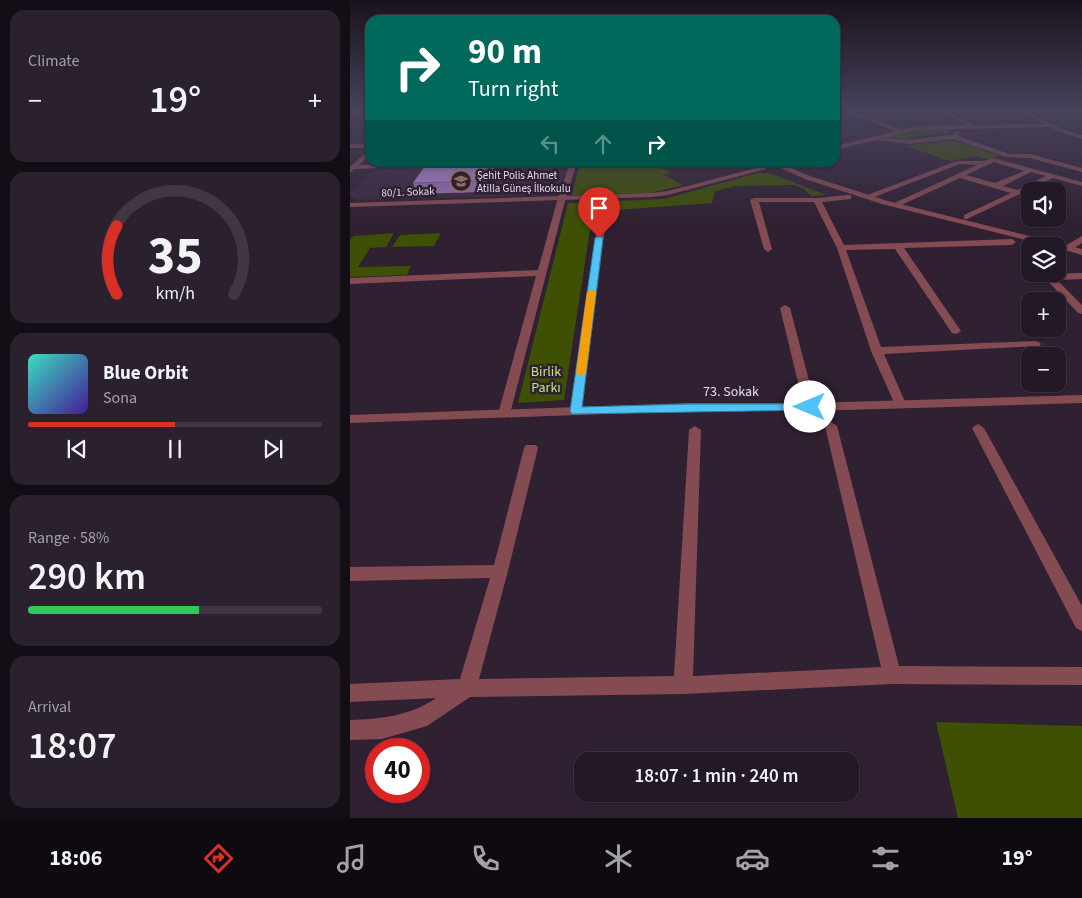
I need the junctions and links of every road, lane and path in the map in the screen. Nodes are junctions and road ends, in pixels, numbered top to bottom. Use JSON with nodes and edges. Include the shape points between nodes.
{"nodes":[{"id":1,"x":986,"y":148,"type":"edge"},
{"id":2,"x":365,"y":156,"type":"edge"},
{"id":3,"x":1008,"y":156,"type":"junction"},
{"id":4,"x":990,"y":161,"type":"junction"},
{"id":5,"x":393,"y":167,"type":"edge"},
{"id":6,"x":572,"y":167,"type":"edge"},
{"id":7,"x":761,"y":167,"type":"edge"},
{"id":8,"x":777,"y":167,"type":"edge"},
{"id":9,"x":781,"y":167,"type":"edge"},
{"id":10,"x":352,"y":169,"type":"edge"},
{"id":11,"x":1031,"y":170,"type":"junction"},
{"id":12,"x":1082,"y":170,"type":"edge"},
{"id":13,"x":958,"y":175,"type":"junction"},
{"id":14,"x":1052,"y":176,"type":"junction"},
{"id":15,"x":1082,"y":184,"type":"edge"},
{"id":16,"x":996,"y":186,"type":"junction"},
{"id":17,"x":1017,"y":192,"type":"junction"},
{"id":18,"x":605,"y":196,"type":"junction"},
{"id":19,"x":562,"y":197,"type":"junction"},
{"id":20,"x":848,"y":197,"type":"junction"},
{"id":21,"x":866,"y":197,"type":"junction"},
{"id":22,"x":817,"y":200,"type":"junction"},
{"id":23,"x":350,"y":205,"type":"edge"},
{"id":24,"x":894,"y":205,"type":"junction"},
{"id":25,"x":967,"y":217,"type":"dead end"},
{"id":26,"x":1082,"y":239,"type":"edge"},
{"id":27,"x":1012,"y":242,"type":"junction"},
{"id":28,"x":1021,"y":244,"type":"edge"},
{"id":29,"x":898,"y":246,"type":"junction"},
{"id":30,"x":841,"y":248,"type":"junction"},
{"id":31,"x":1068,"y":248,"type":"junction"},
{"id":32,"x":768,"y":249,"type":"dead end"},
{"id":33,"x":1082,"y":252,"type":"edge"},
{"id":34,"x":1066,"y":255,"type":"edge"},
{"id":35,"x":1082,"y":259,"type":"edge"},
{"id":36,"x":542,"y":273,"type":"junction"},
{"id":37,"x":1082,"y":276,"type":"edge"},
{"id":38,"x":350,"y":281,"type":"edge"},
{"id":39,"x":785,"y":308,"type":"dead end"},
{"id":40,"x":1082,"y":311,"type":"edge"},
{"id":41,"x":956,"y":331,"type":"dead end"},
{"id":42,"x":1035,"y":344,"type":"dead end"},
{"id":43,"x":878,"y":351,"type":"junction"},
{"id":44,"x":1082,"y":399,"type":"edge"},
{"id":45,"x":900,"y":404,"type":"junction"},
{"id":46,"x":810,"y":407,"type":"junction"},
{"id":47,"x":576,"y":411,"type":"junction"},
{"id":48,"x":504,"y":414,"type":"junction"},
{"id":49,"x":350,"y":419,"type":"edge"},
{"id":50,"x":831,"y":426,"type":"dead end"},
{"id":51,"x":978,"y":428,"type":"dead end"},
{"id":52,"x":695,"y":430,"type":"dead end"},
{"id":53,"x":531,"y":448,"type":"dead end"},
{"id":54,"x":500,"y":571,"type":"junction"},
{"id":55,"x":350,"y":574,"type":"edge"},
{"id":56,"x":1082,"y":623,"type":"edge"},
{"id":57,"x":892,"y":675,"type":"junction"},
{"id":58,"x":1082,"y":676,"type":"edge"},
{"id":59,"x":683,"y":685,"type":"junction"},
{"id":60,"x":467,"y":688,"type":"junction"},
{"id":61,"x":350,"y":693,"type":"edge"},
{"id":62,"x":350,"y":730,"type":"edge"}],
"edges":[{"from":1,"to":3,"type":"street"},
{"from":2,"to":10,"type":"street"},
{"from":3,"to":4,"type":"street"},
{"from":3,"to":12,"type":"street","via":[[1030,156]]},
{"from":4,"to":11,"type":"street"},
{"from":4,"to":13,"type":"street"},
{"from":4,"to":21,"type":"street","via":[[959,162]]},
{"from":5,"to":10,"type":"street"},
{"from":6,"to":19,"type":"street"},
{"from":7,"to":18,"type":"street","name":"80/1. Sokak","via":[[668,193]]},
{"from":8,"to":20,"type":"street","via":[[812,186]]},
{"from":9,"to":21,"type":"street"},
{"from":11,"to":14,"type":"street"},
{"from":11,"to":16,"type":"street"},
{"from":13,"to":16,"type":"street"},
{"from":13,"to":24,"type":"street"},
{"from":14,"to":15,"type":"street"},
{"from":14,"to":17,"type":"street"},
{"from":16,"to":17,"type":"street"},
{"from":17,"to":25,"type":"street"},
{"from":18,"to":19,"type":"street","name":"80/1. Sokak"},
{"from":18,"to":47,"type":"street"},
{"from":19,"to":23,"type":"street","name":"80/1. Sokak"},
{"from":19,"to":36,"type":"street"},
{"from":20,"to":22,"type":"street"},
{"from":20,"to":27,"type":"street"},
{"from":21,"to":24,"type":"street"},
{"from":22,"to":30,"type":"street"},
{"from":22,"to":32,"type":"street","via":[[754,200]]},
{"from":24,"to":31,"type":"street"},
{"from":26,"to":31,"type":"street"},
{"from":27,"to":28,"type":"street"},
{"from":27,"to":29,"type":"street"},
{"from":29,"to":30,"type":"street"},
{"from":29,"to":41,"type":"street"},
{"from":30,"to":43,"type":"street"},
{"from":31,"to":33,"type":"street"},
{"from":34,"to":35,"type":"street"},
{"from":36,"to":38,"type":"street"},
{"from":36,"to":48,"type":"street"},
{"from":37,"to":40,"type":"street","via":[[1049,277]]},
{"from":39,"to":46,"type":"street"},
{"from":42,"to":43,"type":"street"},
{"from":43,"to":45,"type":"street"},
{"from":44,"to":45,"type":"street","name":"73. Sokak"},
{"from":45,"to":46,"type":"street","name":"73. Sokak"},
{"from":46,"to":47,"type":"street","name":"73. Sokak"},
{"from":47,"to":48,"type":"street","name":"73. Sokak"},
{"from":48,"to":49,"type":"street","name":"73. Sokak"},
{"from":50,"to":57,"type":"street"},
{"from":51,"to":56,"type":"street"},
{"from":52,"to":59,"type":"street"},
{"from":53,"to":54,"type":"street"},
{"from":54,"to":55,"type":"street"},
{"from":54,"to":60,"type":"street"},
{"from":57,"to":58,"type":"street"},
{"from":57,"to":59,"type":"street"},
{"from":59,"to":60,"type":"street"},
{"from":60,"to":61,"type":"street"},
{"from":60,"to":62,"type":"street","via":[[427,716],[382,729]]}]}
